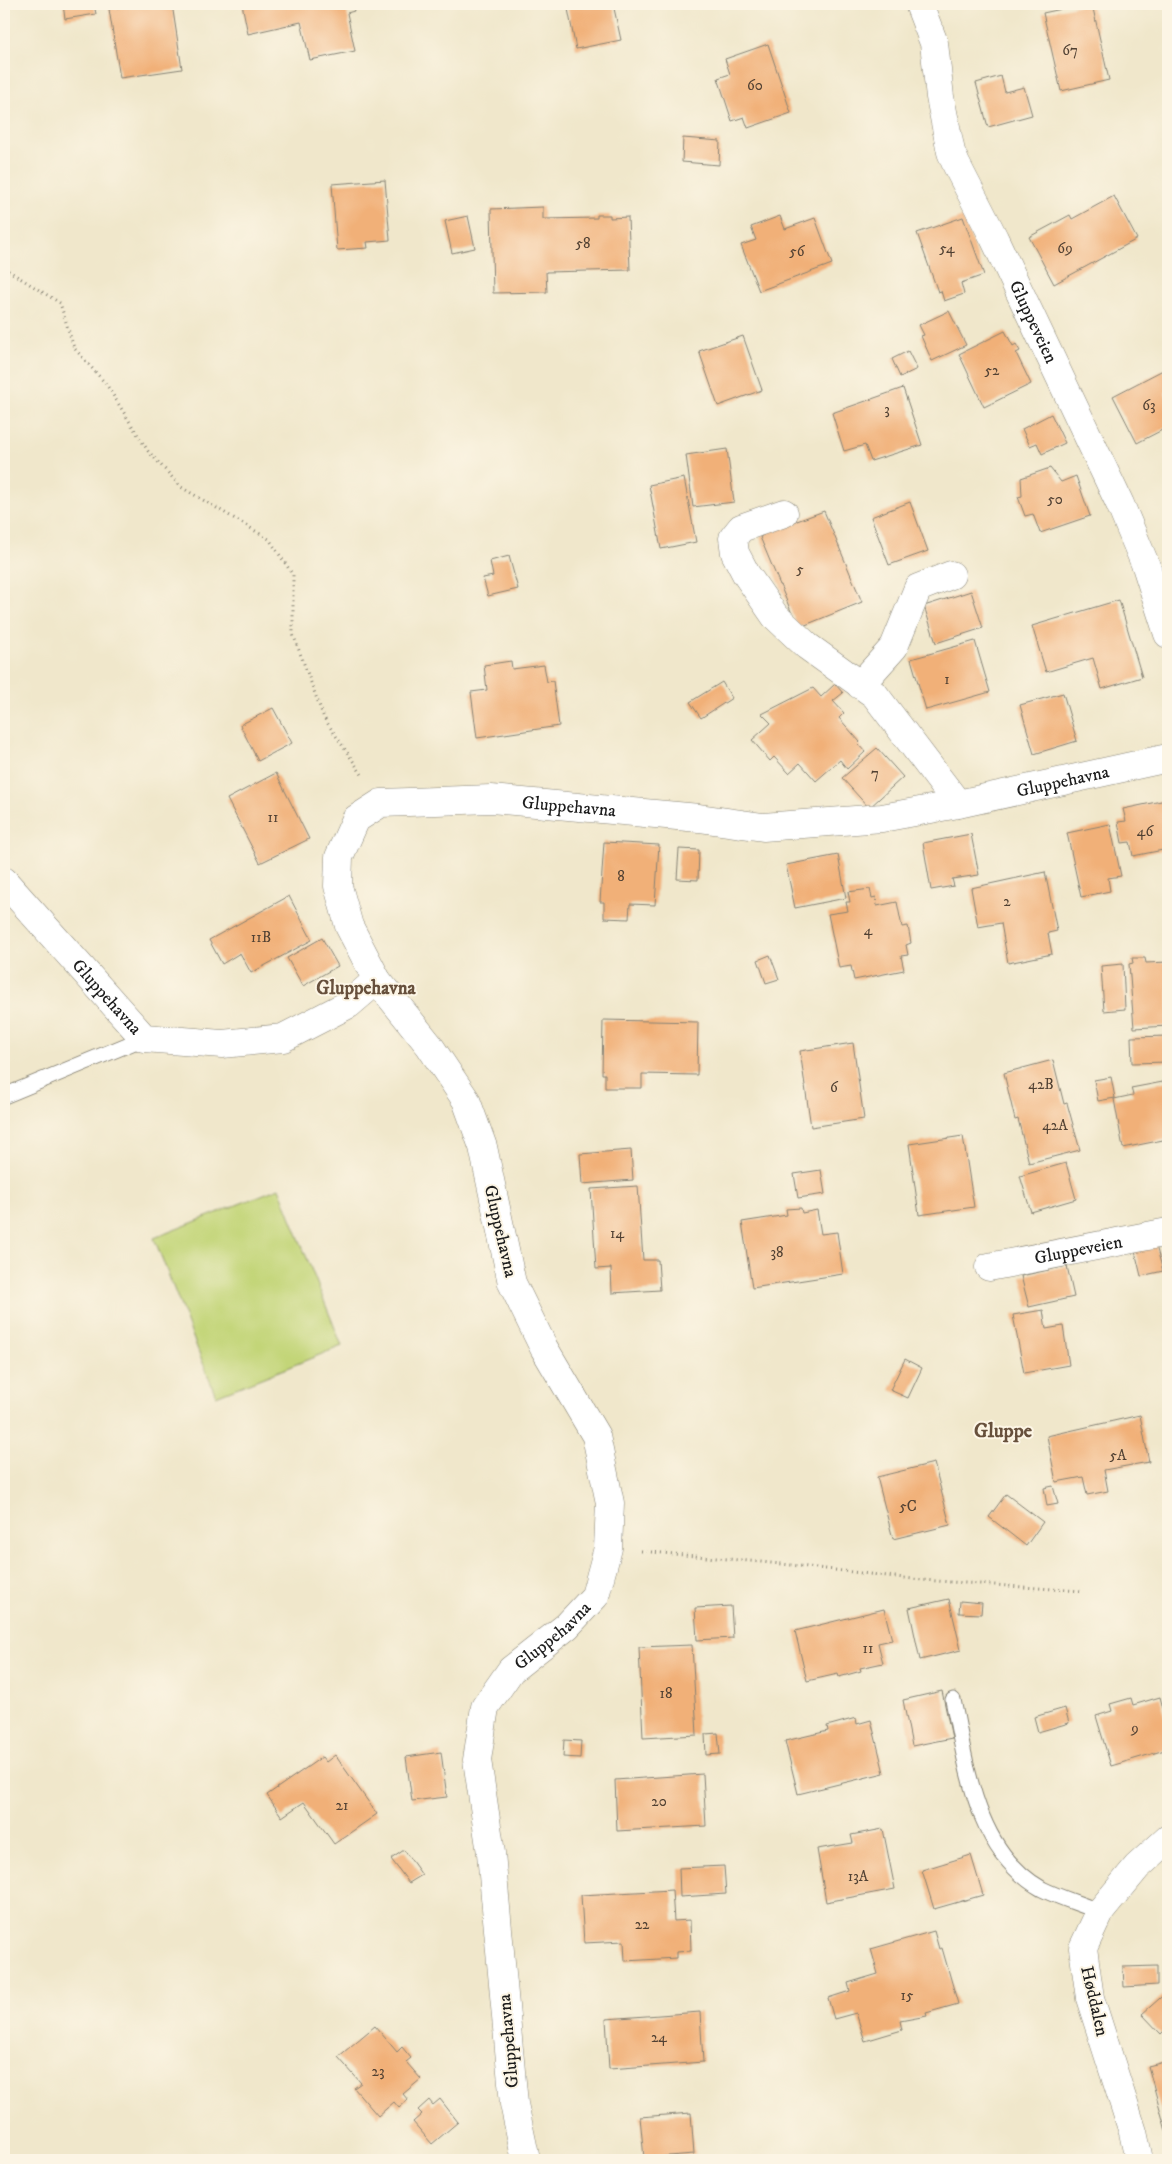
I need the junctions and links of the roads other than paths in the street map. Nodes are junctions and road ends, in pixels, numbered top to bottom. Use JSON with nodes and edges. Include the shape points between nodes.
{"nodes":[{"id":1,"x":919,"y":4,"type":"edge"},
{"id":2,"x":784,"y":513,"type":"dead end"},
{"id":3,"x":950,"y":575,"type":"dead end"},
{"id":4,"x":1168,"y":634,"type":"edge"},
{"id":5,"x":860,"y":685,"type":"junction"},
{"id":6,"x":1168,"y":758,"type":"edge"},
{"id":7,"x":958,"y":804,"type":"junction"},
{"id":8,"x":4,"y":881,"type":"edge"},
{"id":9,"x":377,"y":980,"type":"junction"},
{"id":10,"x":144,"y":1038,"type":"junction"},
{"id":11,"x":4,"y":1096,"type":"edge"},
{"id":12,"x":1168,"y":1232,"type":"edge"},
{"id":13,"x":989,"y":1267,"type":"dead end"},
{"id":14,"x":953,"y":1700,"type":"dead end"},
{"id":15,"x":1168,"y":1839,"type":"edge"},
{"id":16,"x":1100,"y":1912,"type":"junction"},
{"id":17,"x":526,"y":2160,"type":"edge"},
{"id":18,"x":1139,"y":2160,"type":"edge"}],
"edges":[{"from":1,"to":4,"type":"street","name":"Gluppeveien","via":[[934,43],[951,152],[1120,504],[1146,566]]},
{"from":2,"to":5,"type":"street","via":[[741,528],[733,538],[735,552],[775,616],[807,646]]},
{"from":3,"to":5,"type":"street","via":[[918,588],[894,647]]},
{"from":5,"to":7,"type":"street","via":[[875,695]]},
{"from":6,"to":7,"type":"street","name":"Gluppehavna"},
{"from":7,"to":9,"type":"street","name":"Gluppehavna","via":[[882,818],[763,827],[491,799],[381,803],[356,818],[339,857],[338,886],[349,926]]},
{"from":8,"to":10,"type":"street","name":"Gluppehavna"},
{"from":9,"to":10,"type":"street","name":"Gluppehavna","via":[[349,1004],[283,1038],[222,1044]]},
{"from":9,"to":17,"type":"street","name":"Gluppehavna","via":[[429,1045],[466,1100],[483,1147],[512,1283],[544,1348],[596,1436],[610,1503],[608,1548],[595,1596],[567,1626],[511,1670],[485,1707],[477,1760],[491,1853],[514,2104]]},
{"from":10,"to":11,"type":"lane"},
{"from":12,"to":13,"type":"street","name":"Gluppeveien"},
{"from":14,"to":16,"type":"lane","via":[[973,1792],[998,1847],[1018,1871],[1042,1888]]},
{"from":15,"to":16,"type":"street","name":"Høddalen","via":[[1137,1867]]},
{"from":16,"to":18,"type":"street","name":"Høddalen","via":[[1083,1948],[1090,1998],[1134,2132]]}]}
